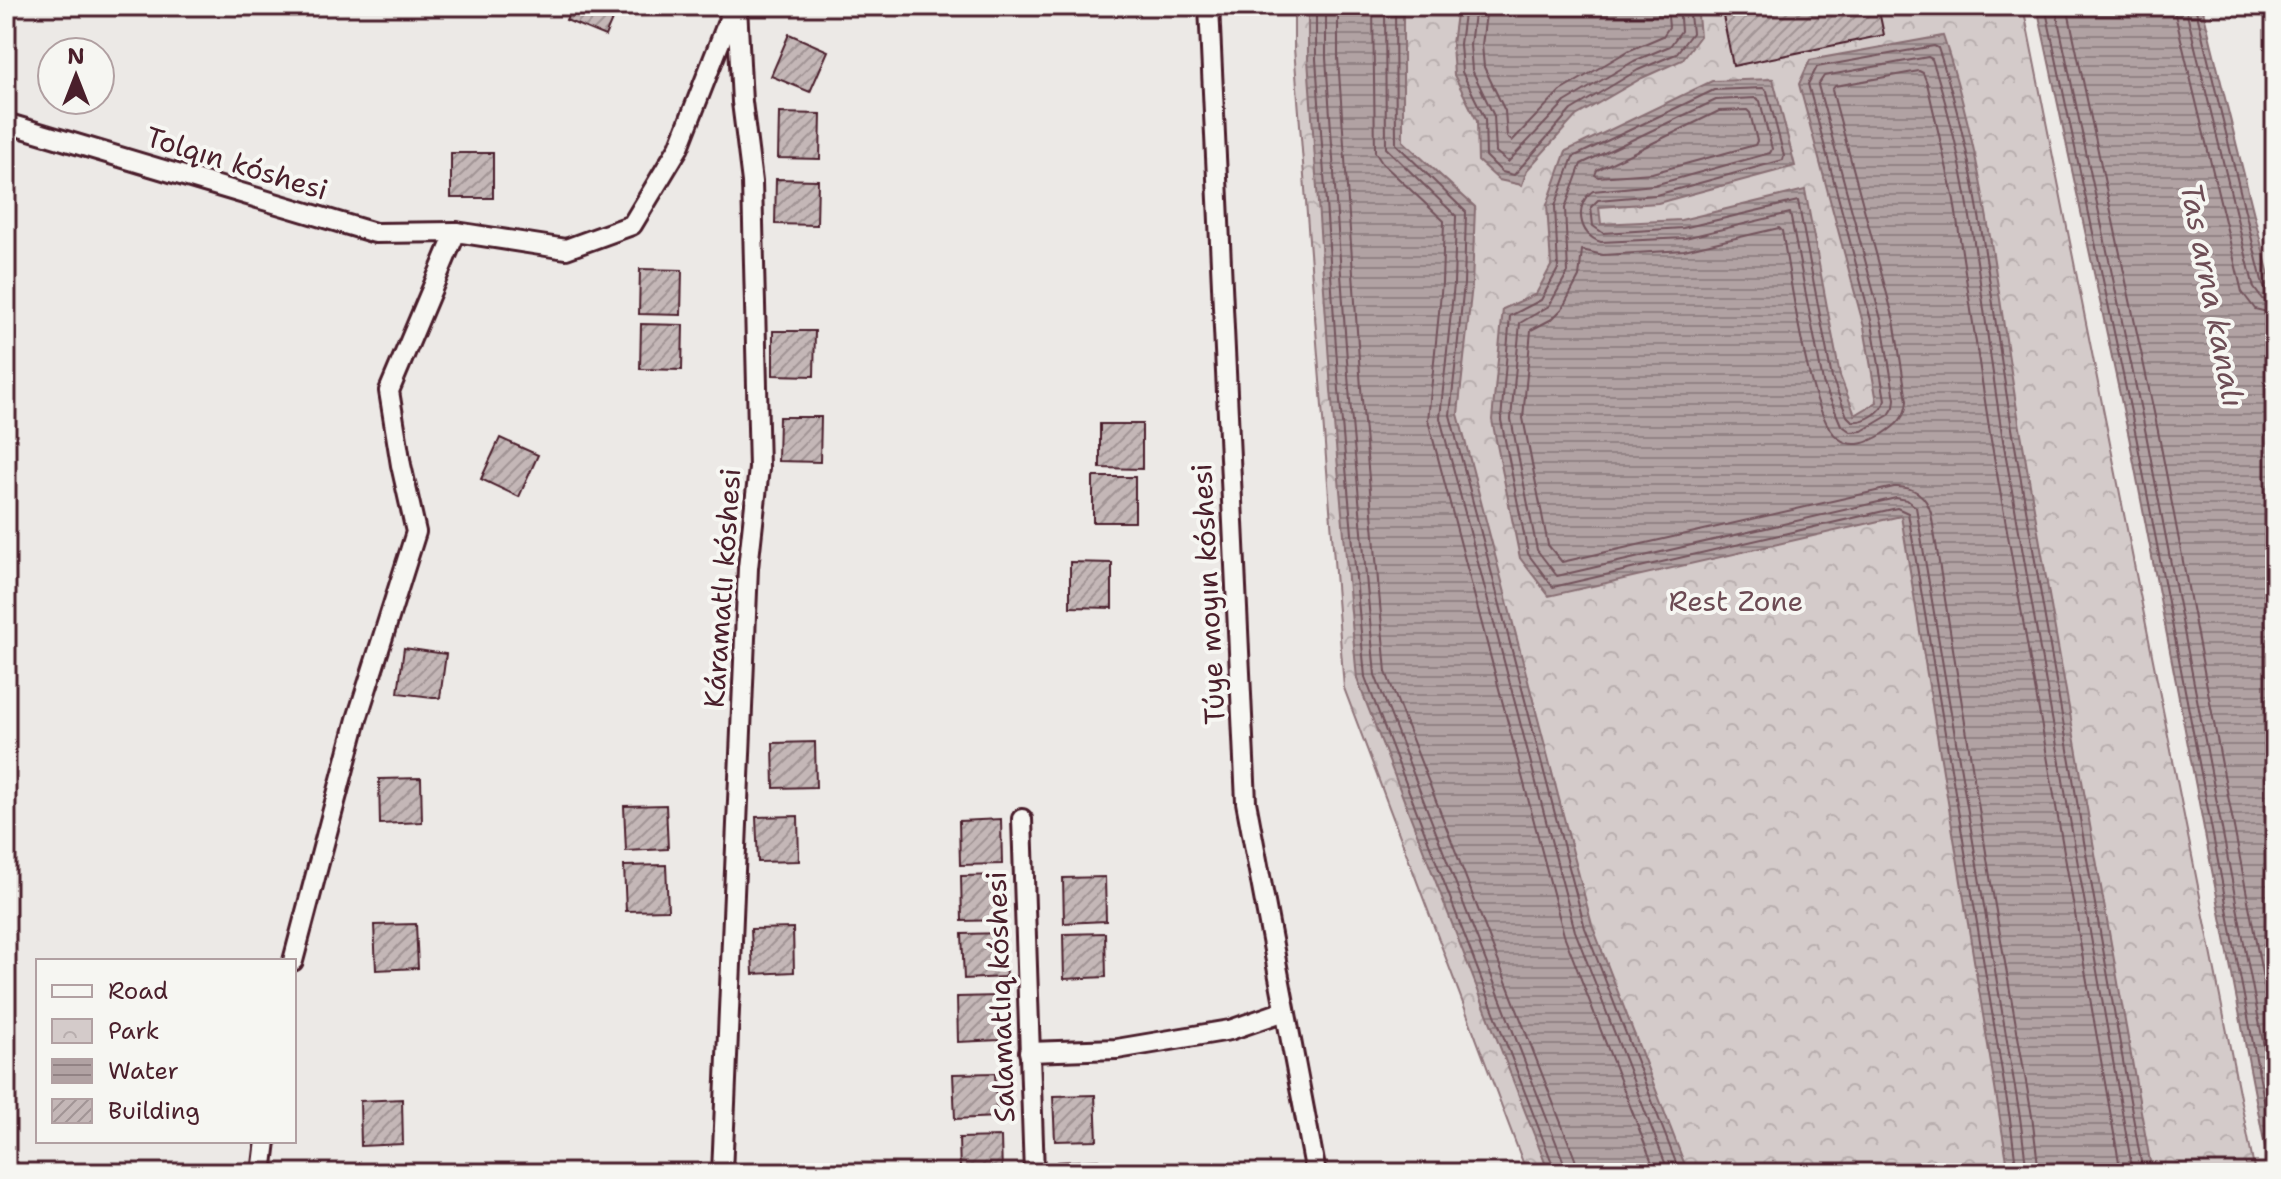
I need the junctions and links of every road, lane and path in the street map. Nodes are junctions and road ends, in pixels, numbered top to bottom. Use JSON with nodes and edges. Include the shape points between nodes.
{"nodes":[{"id":1,"x":736,"y":6,"type":"edge"},
{"id":2,"x":1209,"y":6,"type":"edge"},
{"id":3,"x":6,"y":123,"type":"edge"},
{"id":4,"x":456,"y":232,"type":"junction"},
{"id":5,"x":1022,"y":819,"type":"dead end"},
{"id":6,"x":294,"y":959,"type":"edge"},
{"id":7,"x":1285,"y":1011,"type":"junction"},
{"id":8,"x":1029,"y":1052,"type":"junction"},
{"id":9,"x":266,"y":1143,"type":"edge"},
{"id":10,"x":262,"y":1173,"type":"edge"},
{"id":11,"x":722,"y":1173,"type":"edge"},
{"id":12,"x":1034,"y":1173,"type":"edge"},
{"id":13,"x":1316,"y":1173,"type":"edge"}],
"edges":[{"from":1,"to":4,"type":"street","name":"Tolqın kóshesi","via":[[679,147],[632,225],[566,249]]},
{"from":1,"to":11,"type":"street","name":"Káramatlı kóshesi","via":[[752,182],[759,468],[748,568]]},
{"from":2,"to":7,"type":"street","name":"Túye moyın kóshesi","via":[[1246,802]]},
{"from":3,"to":4,"type":"street","name":"Tolqın kóshesi","via":[[375,233]]},
{"from":4,"to":6,"type":"street","via":[[389,391],[416,532],[357,719]]},
{"from":5,"to":8,"type":"street","name":"Salamatlıq kóshesi"},
{"from":7,"to":8,"type":"street","via":[[1230,1030],[1117,1049]]},
{"from":7,"to":13,"type":"street","name":"Túye moyın kóshesi"},
{"from":8,"to":12,"type":"street","name":"Salamatlıq kóshesi"},
{"from":9,"to":10,"type":"street"}]}
